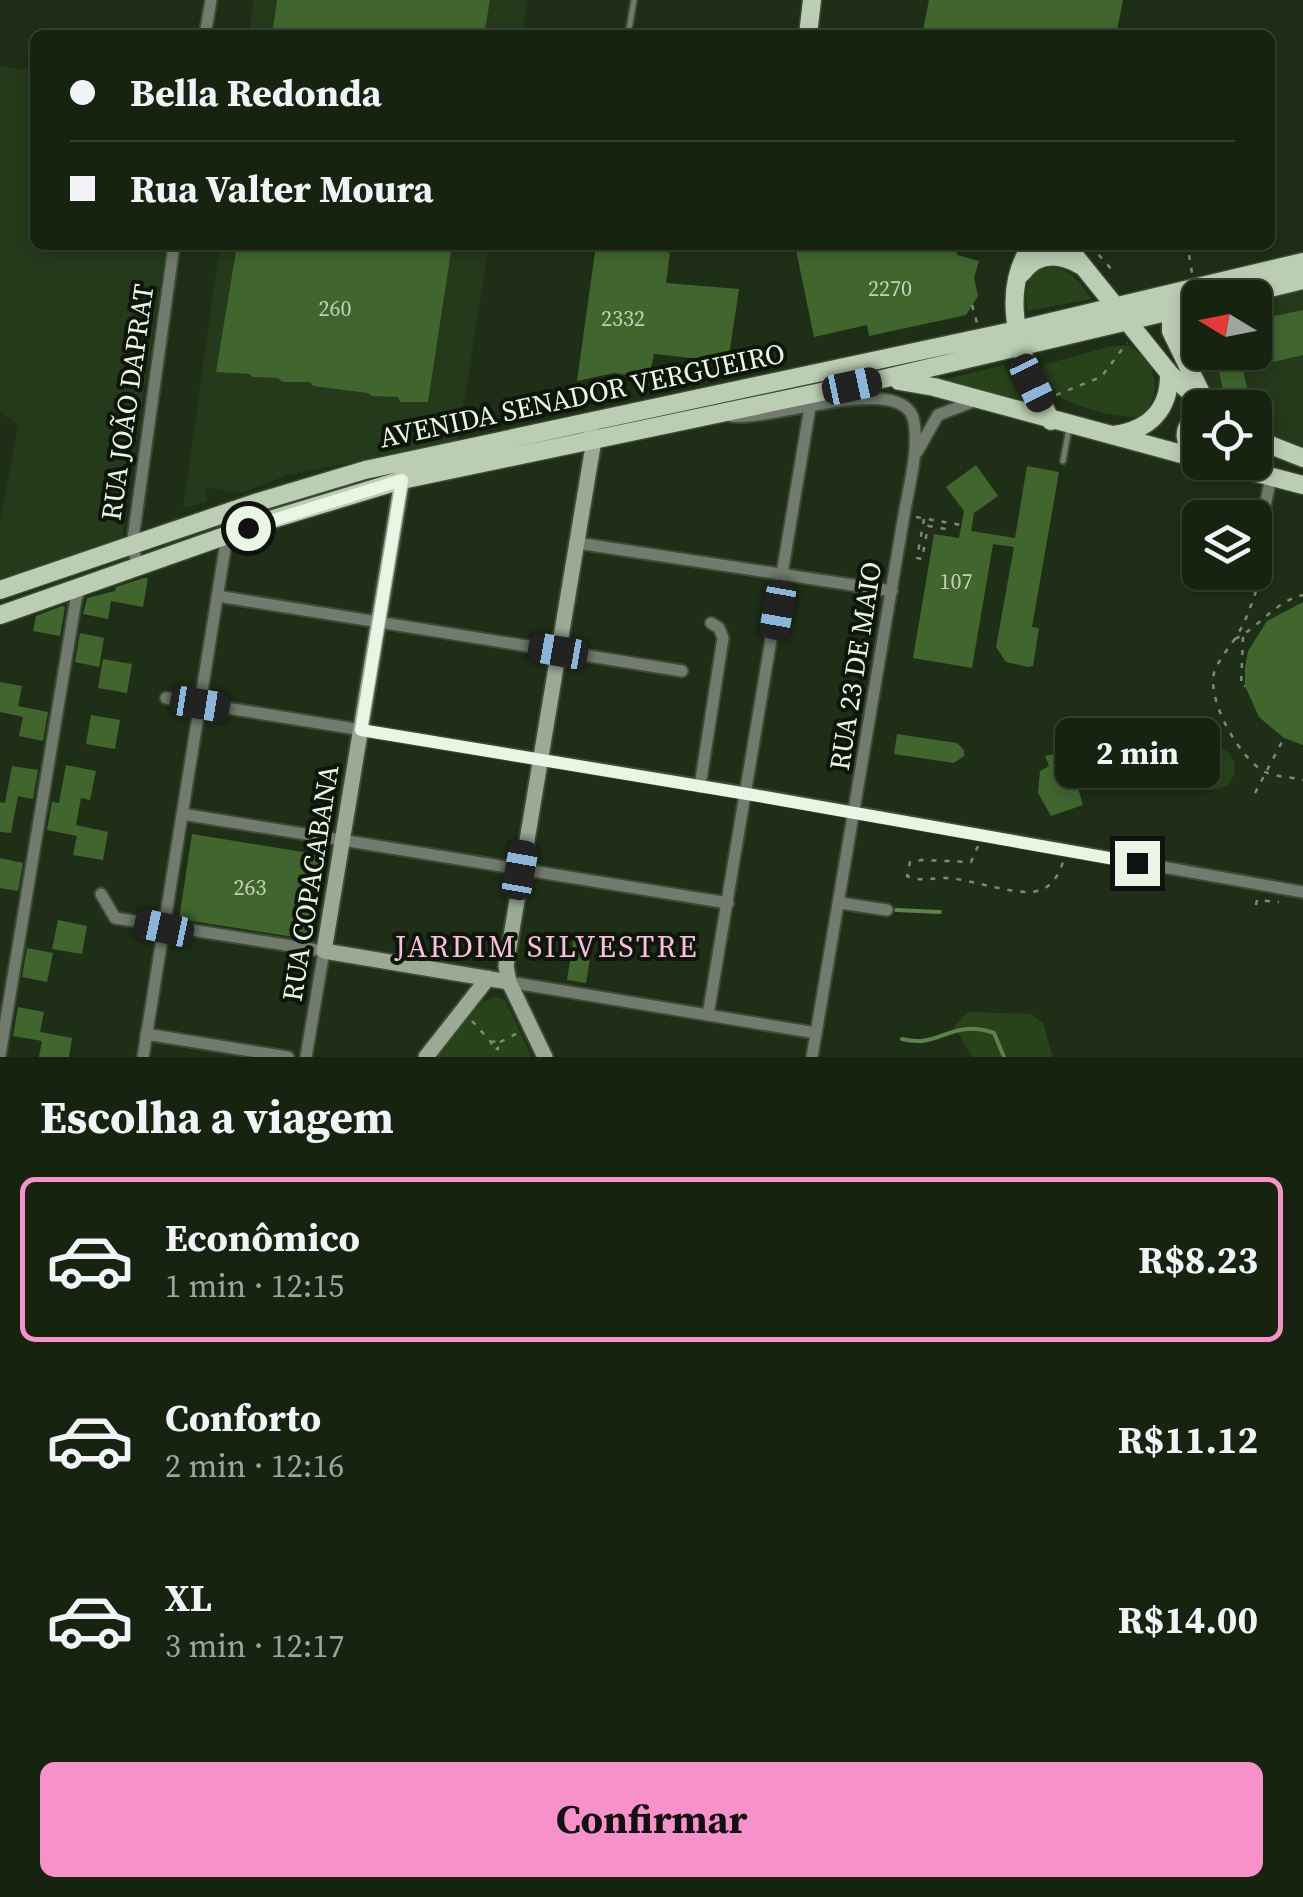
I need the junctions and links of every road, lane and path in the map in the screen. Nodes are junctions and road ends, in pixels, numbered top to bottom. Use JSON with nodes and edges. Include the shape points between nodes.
{"nodes":[{"id":1,"x":211,"y":0,"type":"edge"},
{"id":2,"x":634,"y":0,"type":"edge"},
{"id":3,"x":812,"y":0,"type":"edge"},
{"id":4,"x":206,"y":30,"type":"edge"},
{"id":5,"x":629,"y":30,"type":"edge"},
{"id":6,"x":809,"y":30,"type":"edge"},
{"id":7,"x":173,"y":250,"type":"edge"},
{"id":8,"x":1029,"y":250,"type":"edge"},
{"id":9,"x":1070,"y":250,"type":"edge"},
{"id":10,"x":1094,"y":250,"type":"edge"},
{"id":11,"x":1190,"y":255,"type":"dead end"},
{"id":12,"x":1303,"y":262,"type":"edge"},
{"id":13,"x":1087,"y":269,"type":"junction"},
{"id":14,"x":1114,"y":272,"type":"dead end"},
{"id":15,"x":1019,"y":278,"type":"junction"},
{"id":16,"x":1198,"y":280,"type":"edge"},
{"id":17,"x":1247,"y":280,"type":"edge"},
{"id":18,"x":1303,"y":280,"type":"edge"},
{"id":19,"x":1272,"y":287,"type":"edge"},
{"id":20,"x":1182,"y":297,"type":"edge"},
{"id":21,"x":972,"y":305,"type":"dead end"},
{"id":22,"x":1115,"y":305,"type":"junction"},
{"id":23,"x":1182,"y":307,"type":"edge"},
{"id":24,"x":1177,"y":310,"type":"junction"},
{"id":25,"x":1131,"y":326,"type":"junction"},
{"id":26,"x":980,"y":338,"type":"junction"},
{"id":27,"x":1018,"y":338,"type":"junction"},
{"id":28,"x":1169,"y":373,"type":"junction"},
{"id":29,"x":878,"y":380,"type":"junction"},
{"id":30,"x":1188,"y":390,"type":"edge"},
{"id":31,"x":1199,"y":390,"type":"edge"},
{"id":32,"x":979,"y":400,"type":"junction"},
{"id":33,"x":810,"y":407,"type":"junction"},
{"id":34,"x":718,"y":414,"type":"junction"},
{"id":35,"x":1054,"y":417,"type":"junction"},
{"id":36,"x":591,"y":432,"type":"junction"},
{"id":37,"x":1114,"y":436,"type":"junction"},
{"id":38,"x":1272,"y":445,"type":"edge"},
{"id":39,"x":1182,"y":454,"type":"edge"},
{"id":40,"x":1303,"y":458,"type":"edge"},
{"id":41,"x":913,"y":460,"type":"junction"},
{"id":42,"x":1063,"y":462,"type":"dead end"},
{"id":43,"x":1272,"y":476,"type":"edge"},
{"id":44,"x":402,"y":480,"type":"junction"},
{"id":45,"x":1303,"y":485,"type":"edge"},
{"id":46,"x":904,"y":515,"type":"junction"},
{"id":47,"x":924,"y":518,"type":"junction"},
{"id":48,"x":947,"y":522,"type":"junction"},
{"id":49,"x":961,"y":525,"type":"dead end"},
{"id":50,"x":226,"y":536,"type":"junction"},
{"id":51,"x":577,"y":542,"type":"junction"},
{"id":52,"x":135,"y":555,"type":"junction"},
{"id":53,"x":784,"y":574,"type":"junction"},
{"id":54,"x":81,"y":586,"type":"junction"},
{"id":55,"x":0,"y":590,"type":"edge"},
{"id":56,"x":892,"y":591,"type":"junction"},
{"id":57,"x":1256,"y":591,"type":"dead end"},
{"id":58,"x":1303,"y":595,"type":"edge"},
{"id":59,"x":217,"y":596,"type":"junction"},
{"id":60,"x":1296,"y":596,"type":"junction"},
{"id":61,"x":1298,"y":604,"type":"dead end"},
{"id":62,"x":0,"y":615,"type":"edge"},
{"id":63,"x":379,"y":621,"type":"junction"},
{"id":64,"x":711,"y":623,"type":"dead end"},
{"id":65,"x":1242,"y":636,"type":"junction"},
{"id":66,"x":1234,"y":640,"type":"junction"},
{"id":67,"x":558,"y":651,"type":"junction"},
{"id":68,"x":682,"y":670,"type":"dead end"},
{"id":69,"x":1246,"y":686,"type":"dead end"},
{"id":70,"x":166,"y":698,"type":"dead end"},
{"id":71,"x":200,"y":704,"type":"junction"},
{"id":72,"x":361,"y":730,"type":"junction"},
{"id":73,"x":1284,"y":738,"type":"dead end"},
{"id":74,"x":538,"y":760,"type":"junction"},
{"id":75,"x":1266,"y":773,"type":"junction"},
{"id":76,"x":1303,"y":780,"type":"edge"},
{"id":77,"x":700,"y":786,"type":"junction"},
{"id":78,"x":747,"y":794,"type":"junction"},
{"id":79,"x":1255,"y":794,"type":"dead end"},
{"id":80,"x":856,"y":813,"type":"junction"},
{"id":81,"x":182,"y":814,"type":"junction"},
{"id":82,"x":980,"y":835,"type":"junction"},
{"id":83,"x":342,"y":839,"type":"junction"},
{"id":84,"x":1066,"y":850,"type":"junction"},
{"id":85,"x":520,"y":870,"type":"junction"},
{"id":86,"x":1303,"y":892,"type":"edge"},
{"id":87,"x":101,"y":894,"type":"dead end"},
{"id":88,"x":1280,"y":898,"type":"dead end"},
{"id":89,"x":728,"y":903,"type":"junction"},
{"id":90,"x":840,"y":903,"type":"junction"},
{"id":91,"x":1256,"y":905,"type":"dead end"},
{"id":92,"x":887,"y":910,"type":"dead end"},
{"id":93,"x":164,"y":928,"type":"junction"},
{"id":94,"x":324,"y":950,"type":"junction"},
{"id":95,"x":488,"y":978,"type":"junction"},
{"id":96,"x":510,"y":982,"type":"junction"},
{"id":97,"x":708,"y":1015,"type":"junction"},
{"id":98,"x":469,"y":1018,"type":"dead end"},
{"id":99,"x":520,"y":1032,"type":"dead end"},
{"id":100,"x":146,"y":1034,"type":"junction"},
{"id":101,"x":816,"y":1034,"type":"junction"},
{"id":102,"x":491,"y":1042,"type":"junction"},
{"id":103,"x":499,"y":1043,"type":"junction"},
{"id":104,"x":494,"y":1050,"type":"junction"},
{"id":105,"x":0,"y":1055,"type":"edge"},
{"id":106,"x":427,"y":1056,"type":"edge"},
{"id":107,"x":143,"y":1057,"type":"edge"},
{"id":108,"x":288,"y":1057,"type":"edge"},
{"id":109,"x":306,"y":1057,"type":"edge"},
{"id":110,"x":492,"y":1057,"type":"edge"},
{"id":111,"x":545,"y":1057,"type":"edge"},
{"id":112,"x":812,"y":1057,"type":"edge"}],
"edges":[{"from":1,"to":4,"type":"street"},
{"from":2,"to":5,"type":"lane"},
{"from":3,"to":6,"type":"main road"},
{"from":7,"to":52,"type":"street","name":"RUA JOÃO DAPRAT"},
{"from":8,"to":15,"type":"main road"},
{"from":9,"to":13,"type":"main road"},
{"from":10,"to":14,"type":"path"},
{"from":11,"to":16,"type":"path","via":[[1192,278]]},
{"from":12,"to":17,"type":"main road","name":"AVENIDA SENADOR VERGUEIRO"},
{"from":13,"to":15,"type":"main road","via":[[1045,256]]},
{"from":13,"to":22,"type":"main road"},
{"from":15,"to":27,"type":"main road"},
{"from":18,"to":19,"type":"main road"},
{"from":20,"to":22,"type":"main road","name":"AVENIDA SENADOR VERGUEIRO"},
{"from":21,"to":26,"type":"path"},
{"from":22,"to":25,"type":"main road"},
{"from":22,"to":27,"type":"main road","name":"AVENIDA SENADOR VERGUEIRO"},
{"from":23,"to":24,"type":"main road","name":"AVENIDA SENADOR VERGUEIRO"},
{"from":24,"to":25,"type":"main road","name":"AVENIDA SENADOR VERGUEIRO"},
{"from":24,"to":31,"type":"main road","via":[[1172,334]]},
{"from":25,"to":27,"type":"main road","name":"AVENIDA SENADOR VERGUEIRO"},
{"from":25,"to":28,"type":"main road"},
{"from":25,"to":35,"type":"path","via":[[1100,376],[1068,388]]},
{"from":26,"to":27,"type":"main road","name":"AVENIDA SENADOR VERGUEIRO"},
{"from":26,"to":36,"type":"main road","name":"AVENIDA SENADOR VERGUEIRO"},
{"from":27,"to":29,"type":"main road","name":"AVENIDA SENADOR VERGUEIRO"},
{"from":27,"to":35,"type":"main road"},
{"from":28,"to":30,"type":"main road"},
{"from":28,"to":37,"type":"main road","via":[[1168,396],[1157,416]]},
{"from":29,"to":32,"type":"main road"},
{"from":29,"to":34,"type":"main road","name":"AVENIDA SENADOR VERGUEIRO"},
{"from":32,"to":35,"type":"main road"},
{"from":32,"to":41,"type":"street","name":"RUA 23 DE MAIO","via":[[938,415]]},
{"from":33,"to":34,"type":"street","via":[[752,418]]},
{"from":33,"to":41,"type":"street","name":"RUA 23 DE MAIO","via":[[875,397],[896,402],[914,422]]},
{"from":33,"to":53,"type":"street"},
{"from":34,"to":36,"type":"main road","name":"AVENIDA SENADOR VERGUEIRO"},
{"from":35,"to":37,"type":"main road"},
{"from":35,"to":42,"type":"lane"},
{"from":36,"to":44,"type":"main road","name":"AVENIDA SENADOR VERGUEIRO"},
{"from":36,"to":51,"type":"street"},
{"from":36,"to":52,"type":"main road","name":"AVENIDA SENADOR VERGUEIRO","via":[[365,470],[276,496]]},
{"from":37,"to":39,"type":"main road"},
{"from":38,"to":40,"type":"main road"},
{"from":41,"to":46,"type":"street","name":"RUA 23 DE MAIO"},
{"from":43,"to":45,"type":"main road"},
{"from":44,"to":50,"type":"main road","name":"AVENIDA SENADOR VERGUEIRO"},
{"from":44,"to":63,"type":"street","name":"RUA COPACABANA"},
{"from":46,"to":47,"type":"path"},
{"from":46,"to":56,"type":"street","name":"RUA 23 DE MAIO"},
{"from":47,"to":48,"type":"path"},
{"from":47,"to":48,"type":"path","via":[[917,558],[922,559],[928,526],[946,529]]},
{"from":48,"to":49,"type":"path"},
{"from":50,"to":52,"type":"main road","name":"AVENIDA SENADOR VERGUEIRO"},
{"from":50,"to":59,"type":"street"},
{"from":51,"to":53,"type":"street"},
{"from":51,"to":67,"type":"street"},
{"from":52,"to":54,"type":"main road","name":"AVENIDA SENADOR VERGUEIRO"},
{"from":52,"to":55,"type":"main road","name":"AVENIDA SENADOR VERGUEIRO"},
{"from":53,"to":56,"type":"street"},
{"from":53,"to":78,"type":"street"},
{"from":54,"to":62,"type":"main road","name":"AVENIDA SENADOR VERGUEIRO"},
{"from":54,"to":105,"type":"street"},
{"from":56,"to":80,"type":"street","name":"RUA 23 DE MAIO"},
{"from":57,"to":66,"type":"path"},
{"from":58,"to":60,"type":"path"},
{"from":59,"to":63,"type":"street"},
{"from":59,"to":71,"type":"street"},
{"from":60,"to":61,"type":"path"},
{"from":60,"to":65,"type":"path"},
{"from":63,"to":67,"type":"street"},
{"from":63,"to":72,"type":"street","name":"RUA COPACABANA"},
{"from":64,"to":77,"type":"street","via":[[724,638]]},
{"from":65,"to":66,"type":"path"},
{"from":65,"to":69,"type":"path"},
{"from":66,"to":75,"type":"path","via":[[1216,667],[1214,694],[1227,727]]},
{"from":67,"to":68,"type":"street"},
{"from":67,"to":74,"type":"street"},
{"from":70,"to":71,"type":"street"},
{"from":71,"to":72,"type":"street"},
{"from":71,"to":81,"type":"street"},
{"from":72,"to":74,"type":"street"},
{"from":72,"to":83,"type":"street","name":"RUA COPACABANA"},
{"from":73,"to":75,"type":"path"},
{"from":74,"to":77,"type":"street"},
{"from":74,"to":85,"type":"street"},
{"from":75,"to":76,"type":"path"},
{"from":75,"to":79,"type":"path"},
{"from":77,"to":78,"type":"street"},
{"from":78,"to":80,"type":"street"},
{"from":78,"to":89,"type":"street"},
{"from":80,"to":82,"type":"street"},
{"from":80,"to":90,"type":"street","name":"RUA 23 DE MAIO"},
{"from":81,"to":83,"type":"street"},
{"from":81,"to":93,"type":"street"},
{"from":82,"to":84,"type":"street"},
{"from":82,"to":84,"type":"path","via":[[971,862],[910,862],[907,876],[1030,892],[1054,881]]},
{"from":83,"to":85,"type":"street"},
{"from":83,"to":94,"type":"street","name":"RUA COPACABANA"},
{"from":84,"to":86,"type":"street"},
{"from":85,"to":89,"type":"street"},
{"from":85,"to":96,"type":"street","via":[[506,966]]},
{"from":87,"to":93,"type":"street","via":[[116,918]]},
{"from":88,"to":91,"type":"path","via":[[1278,904]]},
{"from":89,"to":97,"type":"street"},
{"from":90,"to":92,"type":"street"},
{"from":90,"to":101,"type":"street","name":"RUA 23 DE MAIO"},
{"from":93,"to":94,"type":"street"},
{"from":93,"to":100,"type":"street"},
{"from":94,"to":95,"type":"street"},
{"from":94,"to":109,"type":"street","name":"RUA COPACABANA"},
{"from":95,"to":96,"type":"street"},
{"from":95,"to":106,"type":"street"},
{"from":96,"to":97,"type":"street"},
{"from":96,"to":111,"type":"street"},
{"from":97,"to":101,"type":"street"},
{"from":98,"to":102,"type":"path"},
{"from":99,"to":103,"type":"path"},
{"from":100,"to":107,"type":"street"},
{"from":100,"to":108,"type":"street"},
{"from":101,"to":112,"type":"street","name":"RUA 23 DE MAIO"},
{"from":102,"to":103,"type":"path"},
{"from":102,"to":104,"type":"path"},
{"from":103,"to":104,"type":"path"},
{"from":104,"to":110,"type":"path"}]}
